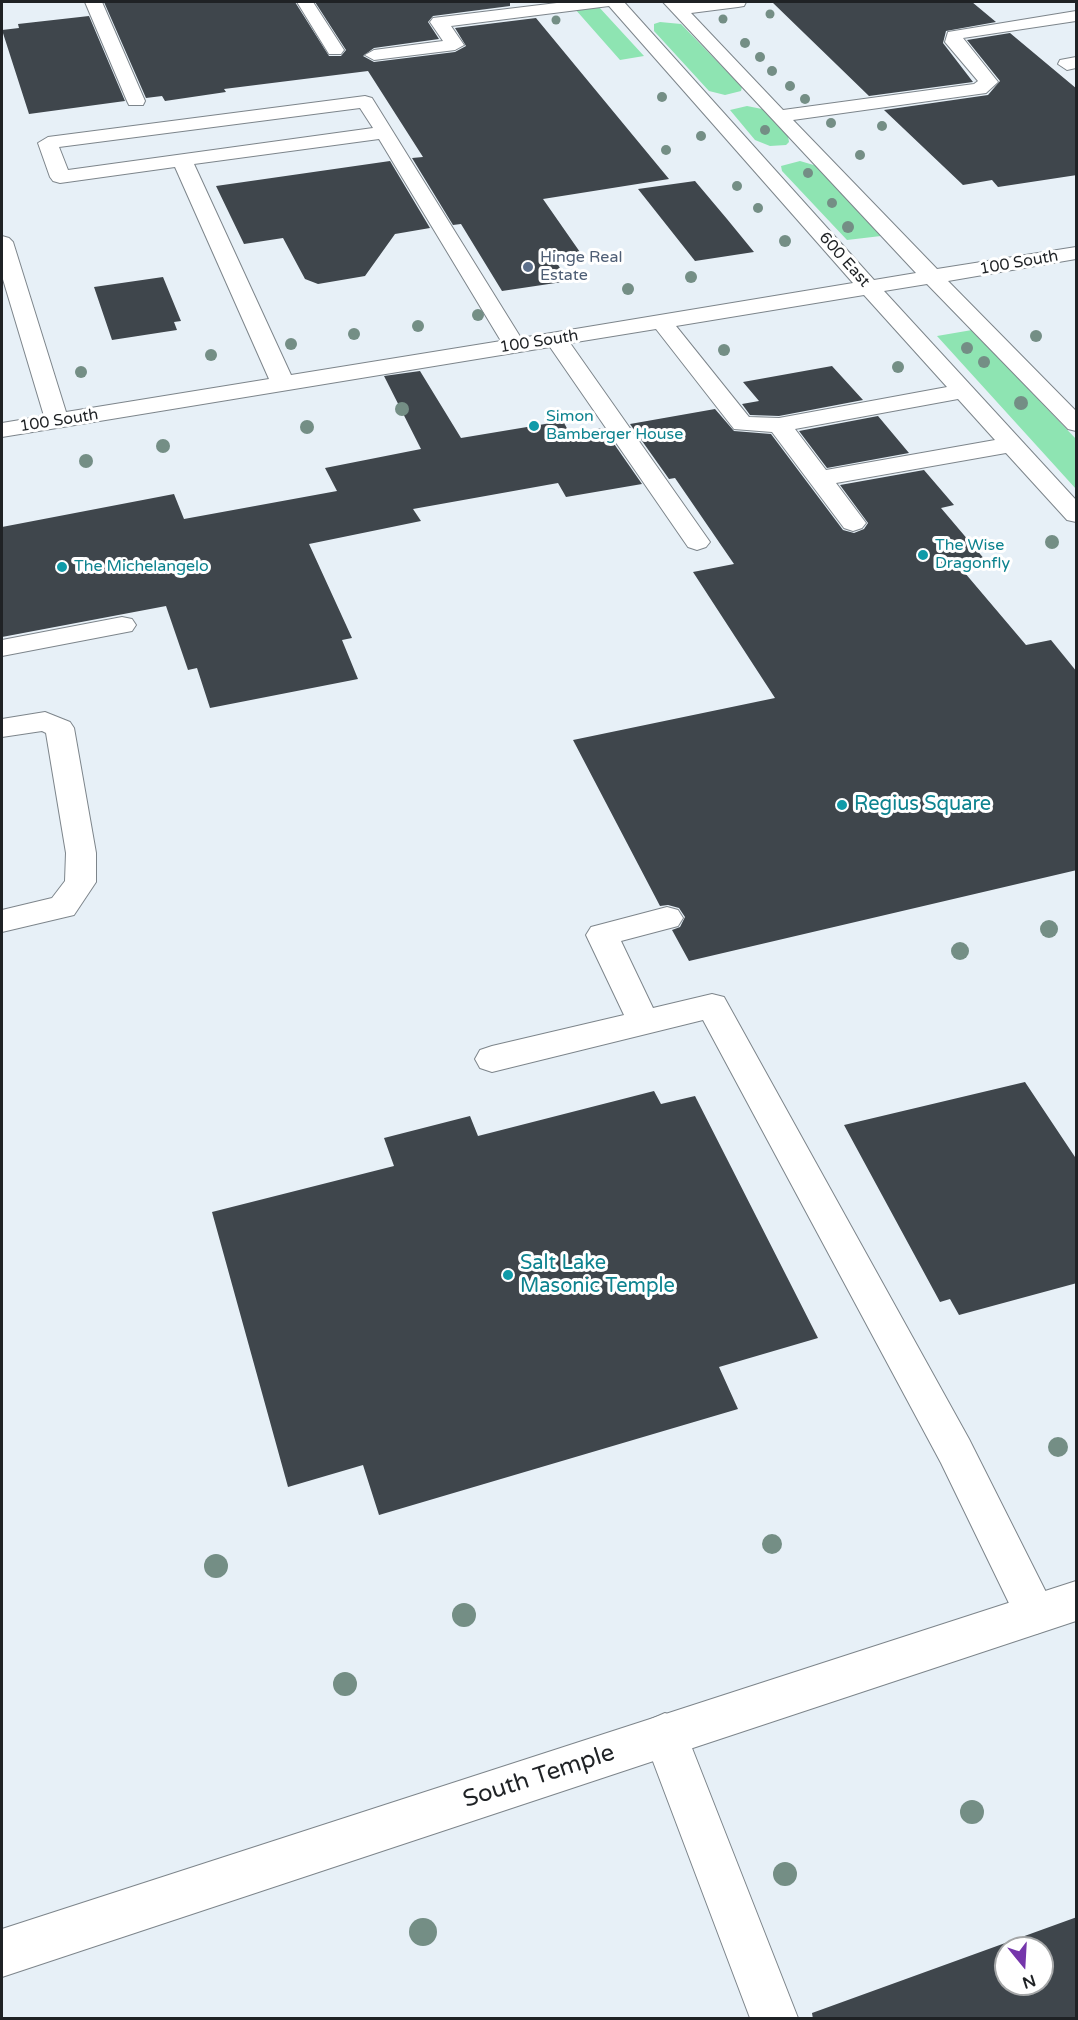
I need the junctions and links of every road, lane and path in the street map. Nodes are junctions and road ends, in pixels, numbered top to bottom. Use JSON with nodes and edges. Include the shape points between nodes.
{"nodes":[{"id":1,"x":93,"y":2,"type":"edge"},
{"id":2,"x":305,"y":2,"type":"edge"},
{"id":3,"x":604,"y":2,"type":"edge"},
{"id":4,"x":615,"y":2,"type":"edge"},
{"id":5,"x":738,"y":2,"type":"edge"},
{"id":6,"x":669,"y":12,"type":"edge"},
{"id":7,"x":1077,"y":16,"type":"edge"},
{"id":8,"x":632,"y":21,"type":"junction"},
{"id":9,"x":335,"y":50,"type":"dead end"},
{"id":10,"x":374,"y":55,"type":"dead end"},
{"id":11,"x":762,"y":98,"type":"junction"},
{"id":12,"x":136,"y":101,"type":"dead end"},
{"id":13,"x":708,"y":106,"type":"junction"},
{"id":14,"x":779,"y":117,"type":"junction"},
{"id":15,"x":385,"y":132,"type":"junction"},
{"id":16,"x":812,"y":152,"type":"junction"},
{"id":17,"x":756,"y":159,"type":"junction"},
{"id":18,"x":182,"y":160,"type":"junction"},
{"id":19,"x":2,"y":242,"type":"edge"},
{"id":20,"x":1077,"y":253,"type":"edge"},
{"id":21,"x":933,"y":277,"type":"junction"},
{"id":22,"x":870,"y":287,"type":"junction"},
{"id":23,"x":662,"y":321,"type":"junction"},
{"id":24,"x":556,"y":339,"type":"junction"},
{"id":25,"x":515,"y":346,"type":"junction"},
{"id":26,"x":284,"y":384,"type":"junction"},
{"id":27,"x":964,"y":392,"type":"junction"},
{"id":28,"x":57,"y":421,"type":"junction"},
{"id":29,"x":1077,"y":424,"type":"edge"},
{"id":30,"x":779,"y":425,"type":"junction"},
{"id":31,"x":2,"y":430,"type":"edge"},
{"id":32,"x":1012,"y":444,"type":"junction"},
{"id":33,"x":819,"y":479,"type":"junction"},
{"id":34,"x":1077,"y":515,"type":"edge"},
{"id":35,"x":852,"y":523,"type":"dead end"},
{"id":36,"x":697,"y":542,"type":"dead end"},
{"id":37,"x":122,"y":625,"type":"dead end"},
{"id":38,"x":2,"y":648,"type":"edge"},
{"id":39,"x":2,"y":728,"type":"edge"},
{"id":40,"x":666,"y":918,"type":"dead end"},
{"id":41,"x":2,"y":921,"type":"edge"},
{"id":42,"x":644,"y":1023,"type":"junction"},
{"id":43,"x":492,"y":1059,"type":"dead end"},
{"id":44,"x":1077,"y":1601,"type":"edge"},
{"id":45,"x":1036,"y":1614,"type":"junction"},
{"id":46,"x":665,"y":1735,"type":"junction"},
{"id":47,"x":2,"y":1953,"type":"edge"},
{"id":48,"x":774,"y":2019,"type":"edge"}],
"edges":[{"from":1,"to":12,"type":"street"},
{"from":2,"to":9,"type":"street"},
{"from":3,"to":10,"type":"street","via":[[439,22],[455,45]]},
{"from":4,"to":8,"type":"street","name":"600 East"},
{"from":5,"to":6,"type":"street"},
{"from":6,"to":8,"type":"street"},
{"from":6,"to":11,"type":"street"},
{"from":7,"to":14,"type":"street","via":[[954,36],[954,42],[989,82],[979,89]]},
{"from":8,"to":13,"type":"street","name":"600 East"},
{"from":11,"to":13,"type":"street"},
{"from":11,"to":14,"type":"street"},
{"from":13,"to":17,"type":"street","name":"600 East"},
{"from":14,"to":16,"type":"street"},
{"from":15,"to":18,"type":"street"},
{"from":15,"to":18,"type":"street","via":[[365,102],[48,143],[60,177]]},
{"from":15,"to":25,"type":"street"},
{"from":16,"to":17,"type":"street"},
{"from":16,"to":21,"type":"street"},
{"from":17,"to":22,"type":"street","name":"600 East"},
{"from":18,"to":26,"type":"street"},
{"from":19,"to":28,"type":"street"},
{"from":20,"to":21,"type":"street","name":"100 South"},
{"from":21,"to":22,"type":"street","name":"100 South"},
{"from":21,"to":29,"type":"street"},
{"from":22,"to":23,"type":"street","name":"100 South"},
{"from":22,"to":27,"type":"street","name":"600 East"},
{"from":23,"to":24,"type":"street","name":"100 South"},
{"from":23,"to":30,"type":"street","via":[[742,424]]},
{"from":24,"to":25,"type":"street","name":"100 South"},
{"from":24,"to":36,"type":"street"},
{"from":25,"to":26,"type":"street","name":"100 South"},
{"from":26,"to":28,"type":"street","name":"100 South"},
{"from":27,"to":30,"type":"street"},
{"from":27,"to":32,"type":"street","name":"600 East"},
{"from":28,"to":31,"type":"street","name":"100 South"},
{"from":30,"to":33,"type":"street"},
{"from":32,"to":33,"type":"street"},
{"from":32,"to":34,"type":"street","name":"600 East"},
{"from":33,"to":35,"type":"street"},
{"from":37,"to":38,"type":"street"},
{"from":39,"to":41,"type":"street","via":[[45,721],[60,728],[81,853],[80,882],[63,907]]},
{"from":40,"to":42,"type":"street","via":[[602,935]]},
{"from":42,"to":43,"type":"street"},
{"from":42,"to":45,"type":"street","via":[[712,1006],[955,1451]]},
{"from":44,"to":45,"type":"street","name":"South Temple"},
{"from":45,"to":46,"type":"street","name":"South Temple"},
{"from":46,"to":47,"type":"street","name":"South Temple"},
{"from":46,"to":48,"type":"street"}]}
